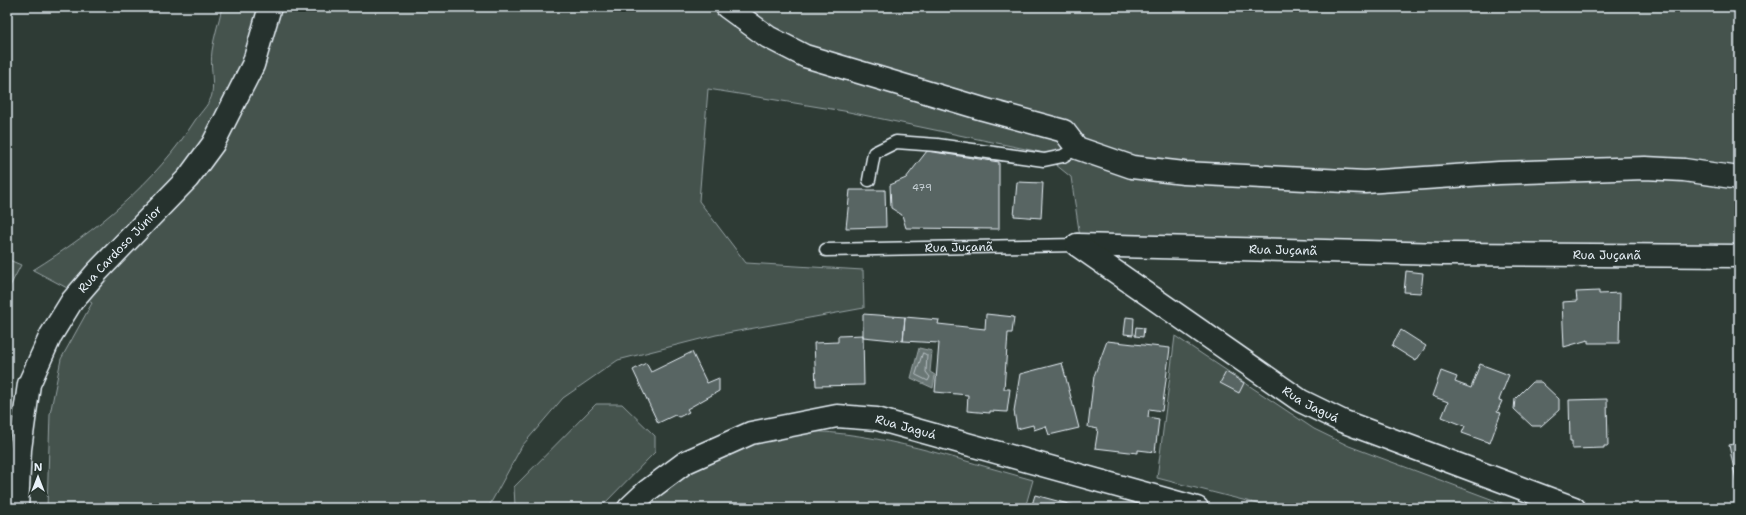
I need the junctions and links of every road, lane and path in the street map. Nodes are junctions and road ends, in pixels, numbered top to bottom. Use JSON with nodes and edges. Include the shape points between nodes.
{"nodes":[{"id":1,"x":270,"y":7,"type":"edge"},
{"id":2,"x":727,"y":7,"type":"edge"},
{"id":3,"x":1077,"y":148,"type":"junction"},
{"id":4,"x":1739,"y":178,"type":"edge"},
{"id":5,"x":869,"y":180,"type":"dead end"},
{"id":6,"x":1077,"y":245,"type":"junction"},
{"id":7,"x":826,"y":250,"type":"dead end"},
{"id":8,"x":1739,"y":256,"type":"edge"},
{"id":9,"x":17,"y":508,"type":"edge"},
{"id":10,"x":629,"y":508,"type":"edge"},
{"id":11,"x":1197,"y":508,"type":"edge"},
{"id":12,"x":1574,"y":508,"type":"edge"}],
"edges":[{"from":1,"to":9,"type":"street","name":"Rua Cardoso Júnior","via":[[253,65],[213,144],[188,178],[87,283],[72,301],[51,335],[29,384],[20,449]]},
{"from":2,"to":3,"type":"street","via":[[768,37],[805,56],[983,110],[1064,131]]},
{"from":3,"to":4,"type":"street","via":[[1139,168],[1184,173],[1365,182],[1499,173],[1644,168],[1684,170]]},
{"from":3,"to":5,"type":"lane","via":[[1063,156],[1044,160],[896,142],[874,153]]},
{"from":6,"to":7,"type":"lane","name":"Rua Juçanã"},
{"from":6,"to":8,"type":"street","name":"Rua Juçanã","via":[[1445,254]]},
{"from":6,"to":12,"type":"street","name":"Rua Jaguá","via":[[1301,401],[1342,422]]},
{"from":10,"to":11,"type":"street","name":"Rua Jaguá","via":[[686,462],[751,433],[837,416],[876,419]]}]}
